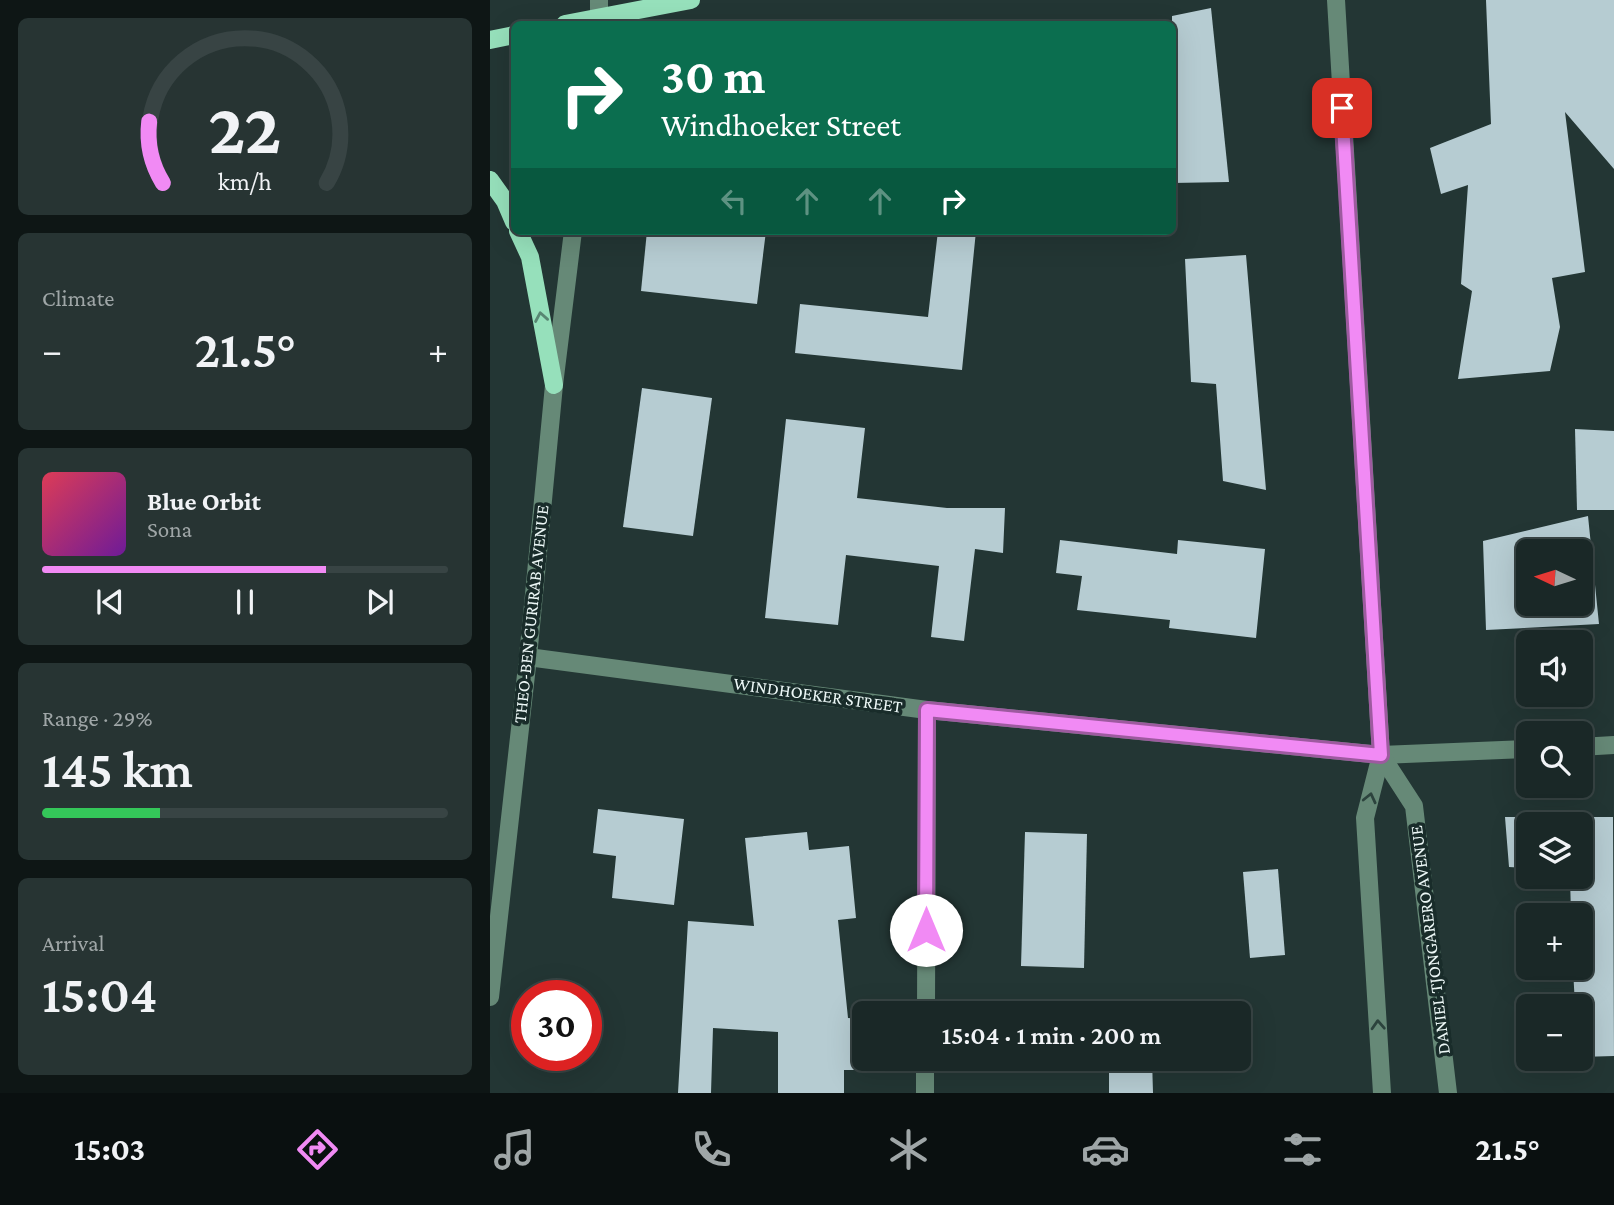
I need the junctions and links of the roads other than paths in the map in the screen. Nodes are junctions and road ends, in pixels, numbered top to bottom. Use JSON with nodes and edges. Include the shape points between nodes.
{"nodes":[{"id":1,"x":691,"y":0,"type":"edge"},
{"id":2,"x":1336,"y":0,"type":"edge"},
{"id":3,"x":599,"y":14,"type":"edge"},
{"id":4,"x":575,"y":21,"type":"edge"},
{"id":5,"x":511,"y":36,"type":"edge"},
{"id":6,"x":490,"y":40,"type":"edge"},
{"id":7,"x":490,"y":180,"type":"edge"},
{"id":8,"x":511,"y":215,"type":"edge"},
{"id":9,"x":521,"y":235,"type":"edge"},
{"id":10,"x":573,"y":235,"type":"edge"},
{"id":11,"x":554,"y":384,"type":"junction"},
{"id":12,"x":528,"y":657,"type":"junction"},
{"id":13,"x":927,"y":710,"type":"junction"},
{"id":14,"x":1614,"y":745,"type":"edge"},
{"id":15,"x":1593,"y":746,"type":"edge"},
{"id":16,"x":1516,"y":749,"type":"edge"},
{"id":17,"x":1381,"y":755,"type":"junction"},
{"id":18,"x":490,"y":997,"type":"edge"},
{"id":19,"x":926,"y":1001,"type":"edge"},
{"id":20,"x":925,"y":1071,"type":"edge"},
{"id":21,"x":925,"y":1093,"type":"edge"},
{"id":22,"x":1382,"y":1093,"type":"edge"},
{"id":23,"x":1448,"y":1093,"type":"edge"}],
"edges":[{"from":1,"to":3,"type":"main road"},
{"from":2,"to":17,"type":"street"},
{"from":3,"to":4,"type":"main road"},
{"from":5,"to":6,"type":"main road"},
{"from":7,"to":8,"type":"main road"},
{"from":11,"to":9,"type":"main road","one_way":true,"via":[[530,257]]},
{"from":10,"to":11,"type":"street","name":"THEO-BEN GURIRAB AVENUE"},
{"from":11,"to":12,"type":"street","name":"THEO-BEN GURIRAB AVENUE"},
{"from":12,"to":13,"type":"street","name":"WINDHOEKER STREET"},
{"from":12,"to":18,"type":"street","name":"THEO-BEN GURIRAB AVENUE"},
{"from":13,"to":17,"type":"street","name":"WINDHOEKER STREET"},
{"from":13,"to":19,"type":"street"},
{"from":14,"to":15,"type":"street"},
{"from":16,"to":17,"type":"street","name":"WINDHOEKER STREET"},
{"from":22,"to":17,"type":"street","one_way":true,"via":[[1365,818]]},
{"from":17,"to":23,"type":"street","name":"DANIEL TJONGARERO AVENUE","via":[[1415,806]]},
{"from":20,"to":21,"type":"street"}]}
